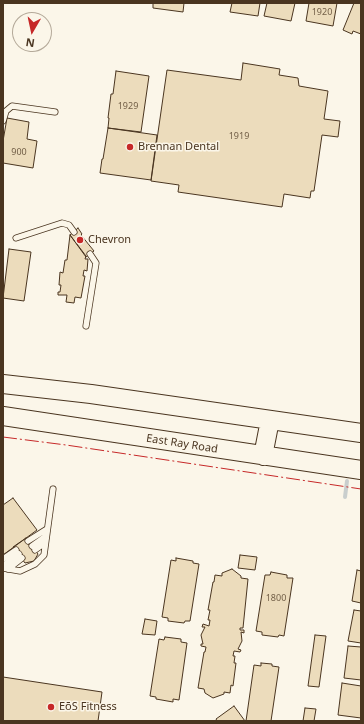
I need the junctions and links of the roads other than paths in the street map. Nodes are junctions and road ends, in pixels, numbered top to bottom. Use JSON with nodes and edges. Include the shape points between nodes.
{"nodes":[{"id":1,"x":55,"y":112,"type":"dead end"},
{"id":2,"x":3,"y":121,"type":"edge"},
{"id":3,"x":74,"y":232,"type":"dead end"},
{"id":4,"x":16,"y":238,"type":"dead end"},
{"id":5,"x":90,"y":254,"type":"dead end"},
{"id":6,"x":86,"y":326,"type":"dead end"},
{"id":7,"x":3,"y":384,"type":"edge"},
{"id":8,"x":3,"y":416,"type":"edge"},
{"id":9,"x":270,"y":420,"type":"junction"},
{"id":10,"x":361,"y":433,"type":"edge"},
{"id":11,"x":263,"y":456,"type":"junction"},
{"id":12,"x":361,"y":470,"type":"edge"},
{"id":13,"x":53,"y":489,"type":"dead end"},
{"id":14,"x":47,"y":529,"type":"junction"},
{"id":15,"x":46,"y":536,"type":"junction"},
{"id":16,"x":45,"y":543,"type":"junction"},
{"id":17,"x":32,"y":545,"type":"junction"},
{"id":18,"x":3,"y":559,"type":"edge"},
{"id":19,"x":5,"y":568,"type":"edge"}],
"edges":[{"from":1,"to":2,"type":"lane","via":[[12,106],[6,111]]},
{"from":3,"to":4,"type":"lane","via":[[67,223],[62,223]]},
{"from":5,"to":6,"type":"lane","via":[[96,263]]},
{"from":7,"to":9,"type":"main road"},
{"from":8,"to":11,"type":"main road","name":"East Ray Road"},
{"from":9,"to":10,"type":"main road"},
{"from":9,"to":11,"type":"main road"},
{"from":11,"to":12,"type":"main road","name":"East Ray Road"},
{"from":13,"to":14,"type":"lane"},
{"from":14,"to":15,"type":"lane"},
{"from":14,"to":17,"type":"lane"},
{"from":15,"to":16,"type":"lane"},
{"from":15,"to":17,"type":"lane"},
{"from":16,"to":17,"type":"lane"},
{"from":16,"to":19,"type":"lane","via":[[44,555],[35,564],[20,571]]},
{"from":18,"to":19,"type":"lane","via":[[19,554]]}]}
